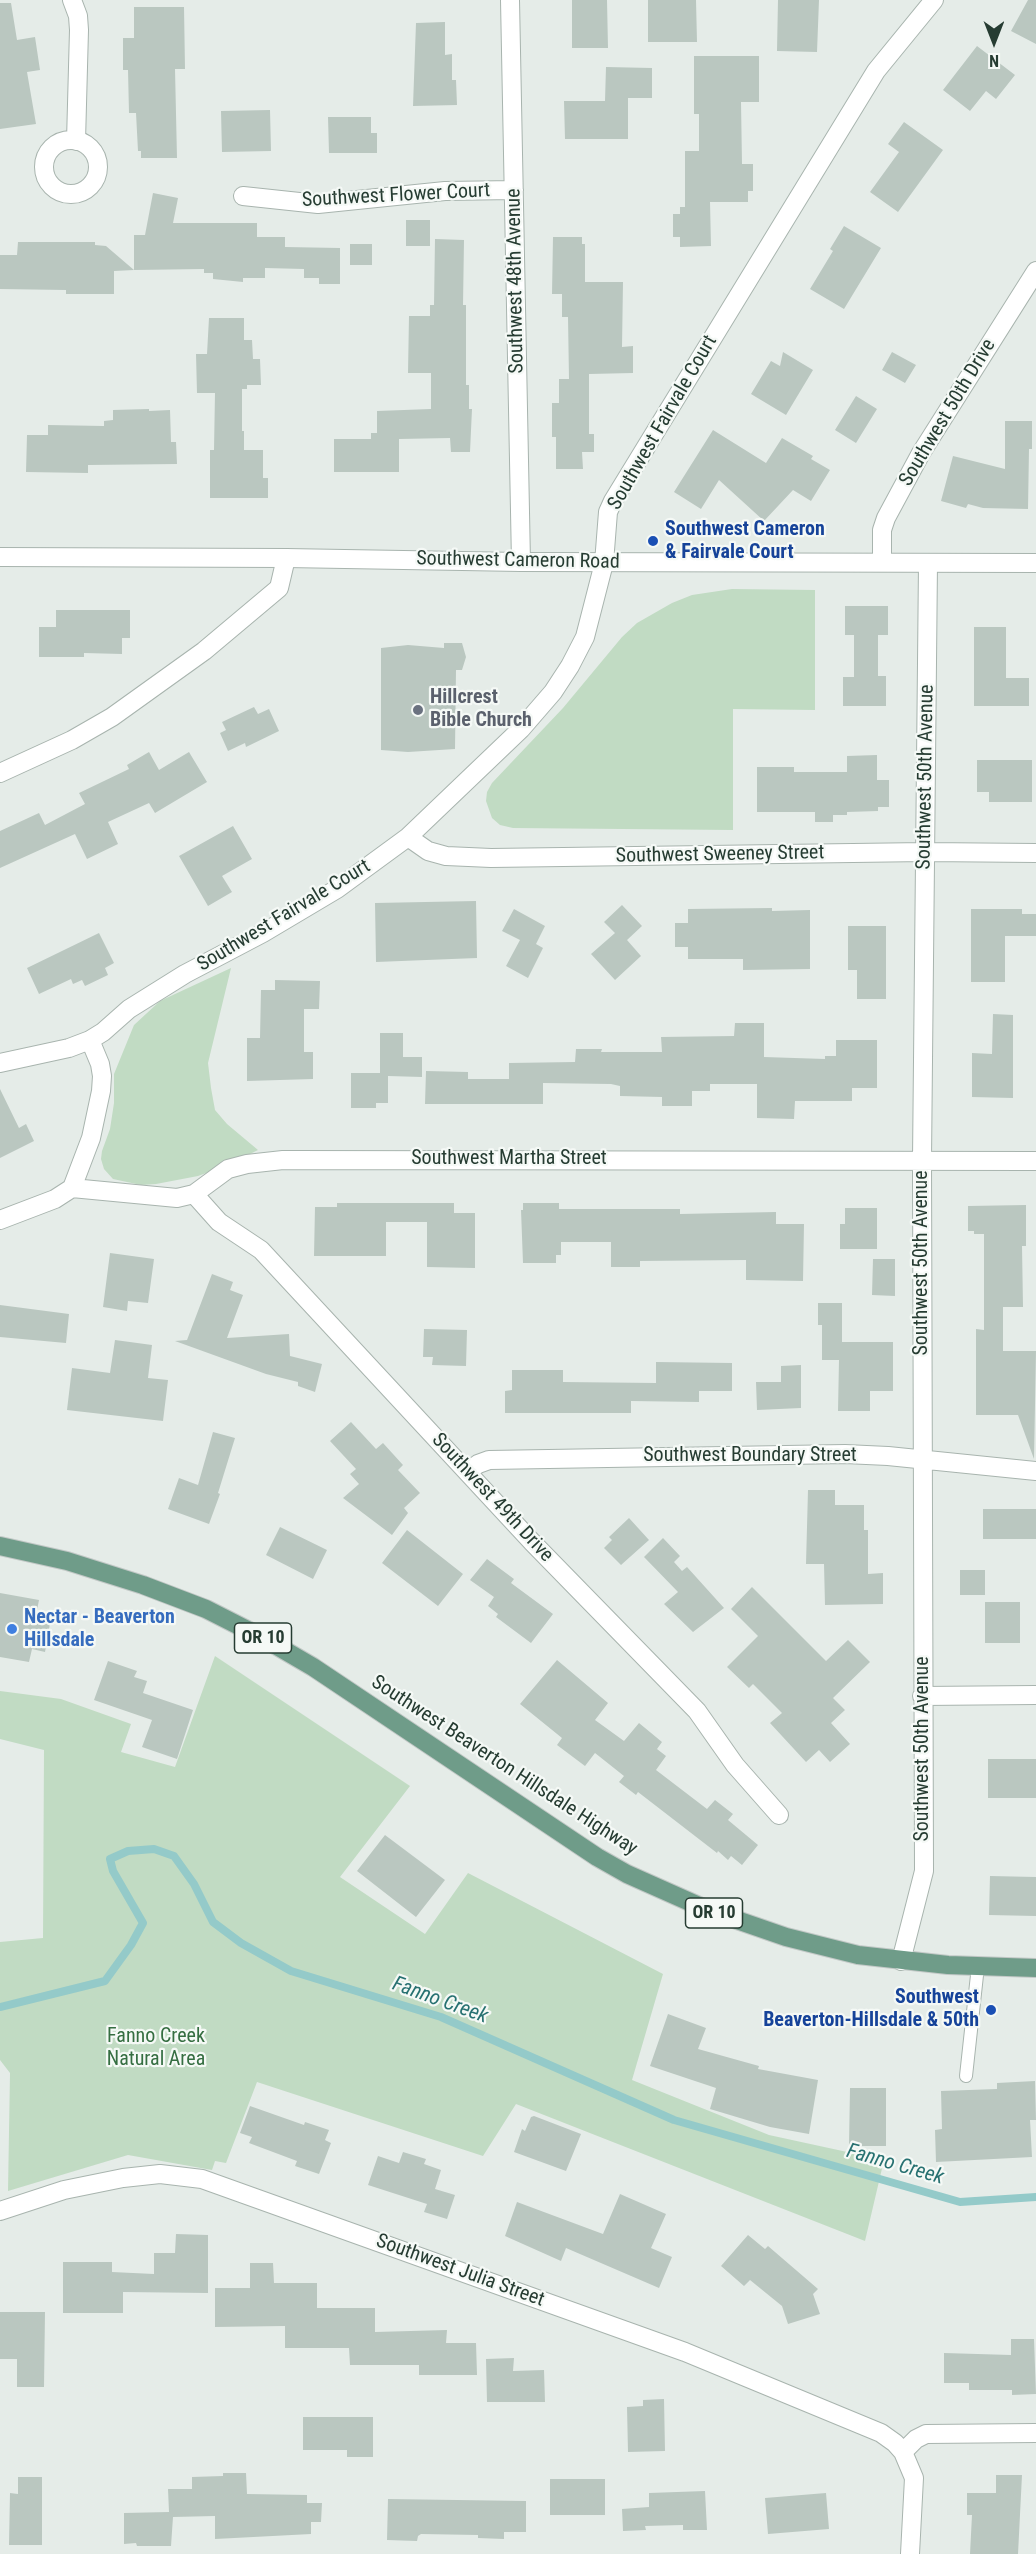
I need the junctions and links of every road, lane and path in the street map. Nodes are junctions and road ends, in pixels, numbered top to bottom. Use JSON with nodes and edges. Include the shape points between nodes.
{"nodes":[{"id":1,"x":72,"y":0,"type":"edge"},
{"id":2,"x":510,"y":0,"type":"edge"},
{"id":3,"x":934,"y":0,"type":"edge"},
{"id":4,"x":76,"y":141,"type":"dead end"},
{"id":5,"x":514,"y":190,"type":"junction"},
{"id":6,"x":243,"y":196,"type":"dead end"},
{"id":7,"x":1036,"y":271,"type":"edge"},
{"id":8,"x":0,"y":557,"type":"edge"},
{"id":9,"x":286,"y":558,"type":"junction"},
{"id":10,"x":521,"y":562,"type":"junction"},
{"id":11,"x":882,"y":562,"type":"junction"},
{"id":12,"x":604,"y":563,"type":"junction"},
{"id":13,"x":928,"y":563,"type":"junction"},
{"id":14,"x":1036,"y":563,"type":"edge"},
{"id":15,"x":0,"y":773,"type":"edge"},
{"id":16,"x":408,"y":837,"type":"junction"},
{"id":17,"x":925,"y":852,"type":"junction"},
{"id":18,"x":1036,"y":853,"type":"edge"},
{"id":19,"x":90,"y":1040,"type":"junction"},
{"id":20,"x":0,"y":1063,"type":"edge"},
{"id":21,"x":922,"y":1159,"type":"junction"},
{"id":22,"x":1036,"y":1161,"type":"edge"},
{"id":23,"x":72,"y":1188,"type":"junction"},
{"id":24,"x":194,"y":1194,"type":"junction"},
{"id":25,"x":0,"y":1220,"type":"edge"},
{"id":26,"x":923,"y":1460,"type":"junction"},
{"id":27,"x":467,"y":1472,"type":"junction"},
{"id":28,"x":1036,"y":1472,"type":"edge"},
{"id":29,"x":0,"y":1546,"type":"edge"},
{"id":30,"x":1036,"y":1695,"type":"edge"},
{"id":31,"x":922,"y":1696,"type":"junction"},
{"id":32,"x":779,"y":1815,"type":"dead end"},
{"id":33,"x":901,"y":1960,"type":"junction"},
{"id":34,"x":978,"y":1966,"type":"junction"},
{"id":35,"x":1036,"y":1968,"type":"edge"},
{"id":36,"x":966,"y":2076,"type":"dead end"},
{"id":37,"x":0,"y":2211,"type":"edge"},
{"id":38,"x":1036,"y":2433,"type":"edge"},
{"id":39,"x":903,"y":2452,"type":"junction"},
{"id":40,"x":910,"y":2554,"type":"edge"}],
"edges":[{"from":1,"to":4,"type":"street","via":[[79,30]]},
{"from":2,"to":5,"type":"street","name":"Southwest 48th Avenue"},
{"from":3,"to":12,"type":"street","name":"Southwest Fairvale Court","via":[[876,71],[613,501],[608,512]]},
{"from":5,"to":6,"type":"street","name":"Southwest Flower Court","via":[[445,191],[318,204]]},
{"from":5,"to":10,"type":"street","name":"Southwest 48th Avenue"},
{"from":7,"to":11,"type":"street","name":"Southwest 50th Drive","via":[[921,453],[886,518]]},
{"from":8,"to":9,"type":"street","name":"Southwest Cameron Road"},
{"from":9,"to":10,"type":"street","name":"Southwest Cameron Road"},
{"from":9,"to":15,"type":"street","via":[[279,588],[204,651],[112,717]]},
{"from":10,"to":12,"type":"street","name":"Southwest Cameron Road"},
{"from":11,"to":12,"type":"street","name":"Southwest Cameron Road"},
{"from":11,"to":13,"type":"street","name":"Southwest Cameron Road"},
{"from":12,"to":16,"type":"street","name":"Southwest Fairvale Court","via":[[585,637],[553,692]]},
{"from":13,"to":14,"type":"street","name":"Southwest Cameron Road"},
{"from":13,"to":17,"type":"street","name":"Southwest 50th Avenue"},
{"from":16,"to":17,"type":"street","name":"Southwest Sweeney Street","via":[[428,851],[446,856],[491,858]]},
{"from":16,"to":19,"type":"street","name":"Southwest Fairvale Court","via":[[337,888],[139,1003]]},
{"from":17,"to":18,"type":"street","name":"Southwest Sweeney Street"},
{"from":17,"to":21,"type":"street","name":"Southwest 50th Avenue"},
{"from":19,"to":20,"type":"street","name":"Southwest Fairvale Court"},
{"from":19,"to":23,"type":"street","via":[[100,1064],[101,1091],[91,1138]]},
{"from":21,"to":22,"type":"street","name":"Southwest Martha Street"},
{"from":21,"to":24,"type":"street","name":"Southwest Martha Street","via":[[283,1160],[228,1169]]},
{"from":21,"to":26,"type":"street","name":"Southwest 50th Avenue"},
{"from":23,"to":24,"type":"street","via":[[177,1198]]},
{"from":23,"to":25,"type":"street","via":[[55,1199]]},
{"from":24,"to":27,"type":"street","name":"Southwest 49th Drive","via":[[219,1221],[261,1250]]},
{"from":26,"to":27,"type":"street","name":"Southwest Boundary Street","via":[[845,1454],[499,1460],[478,1464]]},
{"from":26,"to":28,"type":"street","name":"Southwest Boundary Street"},
{"from":26,"to":31,"type":"street","name":"Southwest 50th Avenue"},
{"from":27,"to":32,"type":"street","name":"Southwest 49th Drive","via":[[698,1711],[735,1765]]},
{"from":29,"to":33,"type":"main road","name":"Southwest Beaverton Hillsdale Highway","number":"OR 10","via":[[67,1561],[144,1585],[265,1639],[313,1667],[544,1823],[658,1889],[786,1937],[836,1951]]},
{"from":30,"to":31,"type":"street"},
{"from":31,"to":33,"type":"street","name":"Southwest 50th Avenue","via":[[924,1871]]},
{"from":33,"to":34,"type":"main road","name":"Southwest Beaverton Hillsdale Highway","number":"OR 10"},
{"from":34,"to":35,"type":"main road","name":"Southwest Beaverton Hillsdale Highway","number":"OR 10"},
{"from":34,"to":36,"type":"lane"},
{"from":37,"to":39,"type":"street","name":"Southwest Julia Street","via":[[64,2190],[123,2178],[160,2174],[202,2179],[685,2352],[881,2433]]},
{"from":38,"to":39,"type":"street","via":[[926,2434]]},
{"from":39,"to":40,"type":"street","via":[[915,2488]]}]}
